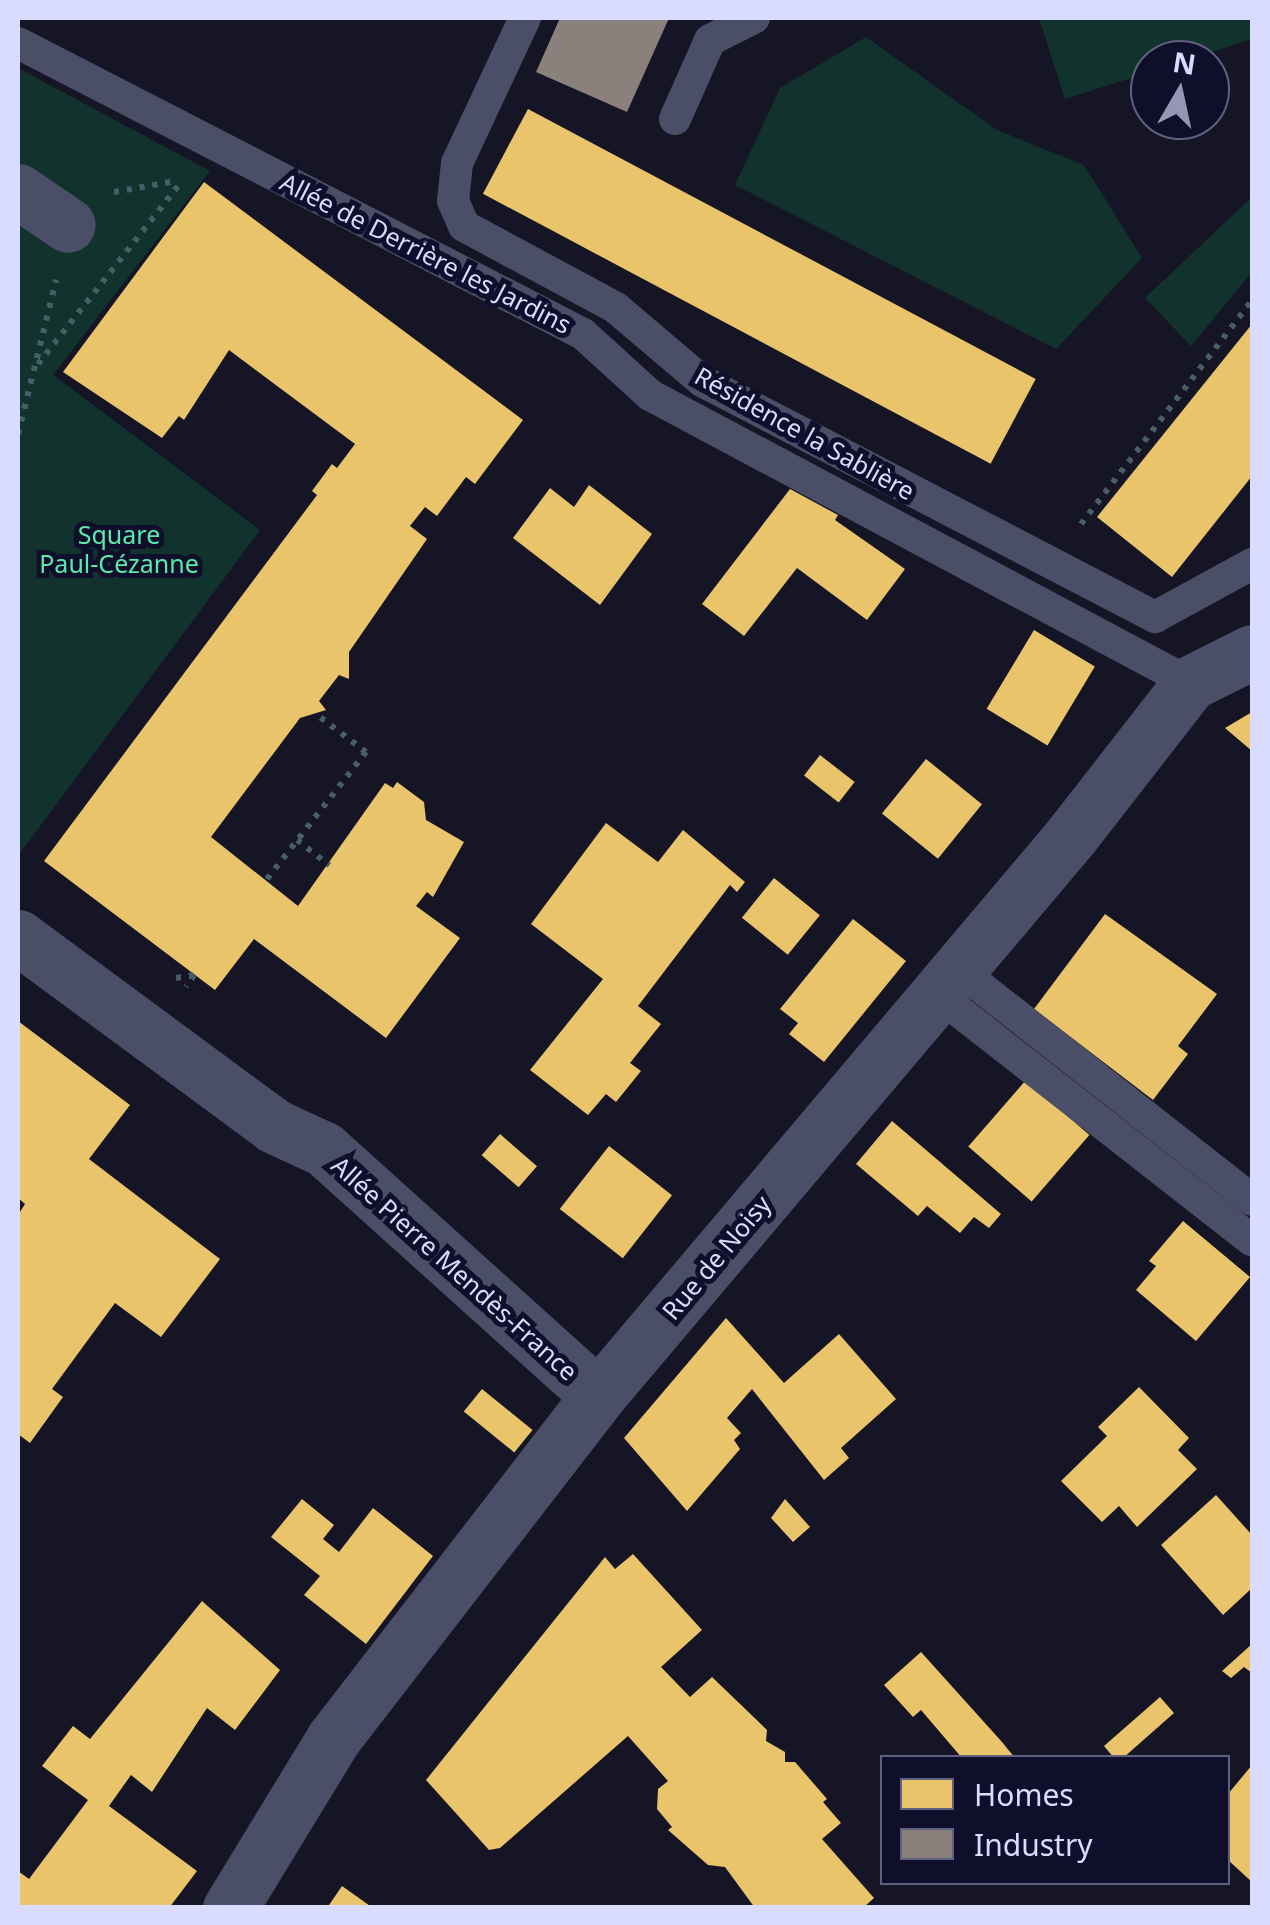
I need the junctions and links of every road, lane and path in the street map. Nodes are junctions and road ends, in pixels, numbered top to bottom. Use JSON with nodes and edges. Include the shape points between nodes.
{"nodes":[{"id":1,"x":525,"y":18,"type":"edge"},
{"id":2,"x":754,"y":18,"type":"edge"},
{"id":3,"x":18,"y":43,"type":"edge"},
{"id":4,"x":676,"y":119,"type":"dead end"},
{"id":5,"x":256,"y":166,"type":"junction"},
{"id":6,"x":41,"y":207,"type":"edge"},
{"id":7,"x":1252,"y":300,"type":"edge"},
{"id":8,"x":18,"y":434,"type":"edge"},
{"id":9,"x":1252,"y":564,"type":"edge"},
{"id":10,"x":1082,"y":580,"type":"junction"},
{"id":11,"x":1252,"y":652,"type":"edge"},
{"id":12,"x":1190,"y":683,"type":"junction"},
{"id":13,"x":317,"y":716,"type":"dead end"},
{"id":14,"x":297,"y":840,"type":"junction"},
{"id":15,"x":329,"y":865,"type":"dead end"},
{"id":16,"x":267,"y":879,"type":"dead end"},
{"id":17,"x":18,"y":936,"type":"edge"},
{"id":18,"x":948,"y":982,"type":"junction"},
{"id":19,"x":1252,"y":1200,"type":"edge"},
{"id":20,"x":1252,"y":1240,"type":"edge"},
{"id":21,"x":598,"y":1396,"type":"junction"},
{"id":22,"x":230,"y":1908,"type":"edge"}],
"edges":[{"from":1,"to":10,"type":"lane","name":"Résidence la Sablière","via":[[457,164],[454,201],[464,226],[616,308],[702,381]]},
{"from":2,"to":4,"type":"lane","via":[[710,40]]},
{"from":3,"to":5,"type":"lane","name":"Allée de Derrière les Jardins"},
{"from":5,"to":6,"type":"path"},
{"from":5,"to":12,"type":"lane","name":"Allée de Derrière les Jardins","via":[[583,334],[650,395]]},
{"from":6,"to":8,"type":"path"},
{"from":7,"to":10,"type":"path","via":[[1081,517]]},
{"from":9,"to":10,"type":"lane","name":"Résidence la Sablière","via":[[1155,618]]},
{"from":11,"to":12,"type":"street","name":"Rue de Noisy"},
{"from":12,"to":18,"type":"street","name":"Rue de Noisy"},
{"from":13,"to":14,"type":"path","via":[[366,752]]},
{"from":14,"to":15,"type":"path"},
{"from":14,"to":16,"type":"path"},
{"from":17,"to":21,"type":"street","name":"Allée Pierre Mendès-France","via":[[274,1126],[324,1149]]},
{"from":18,"to":19,"type":"lane"},
{"from":18,"to":20,"type":"lane"},
{"from":18,"to":21,"type":"street","name":"Rue de Noisy"},
{"from":21,"to":22,"type":"street","name":"Rue de Noisy","via":[[333,1739]]}]}
